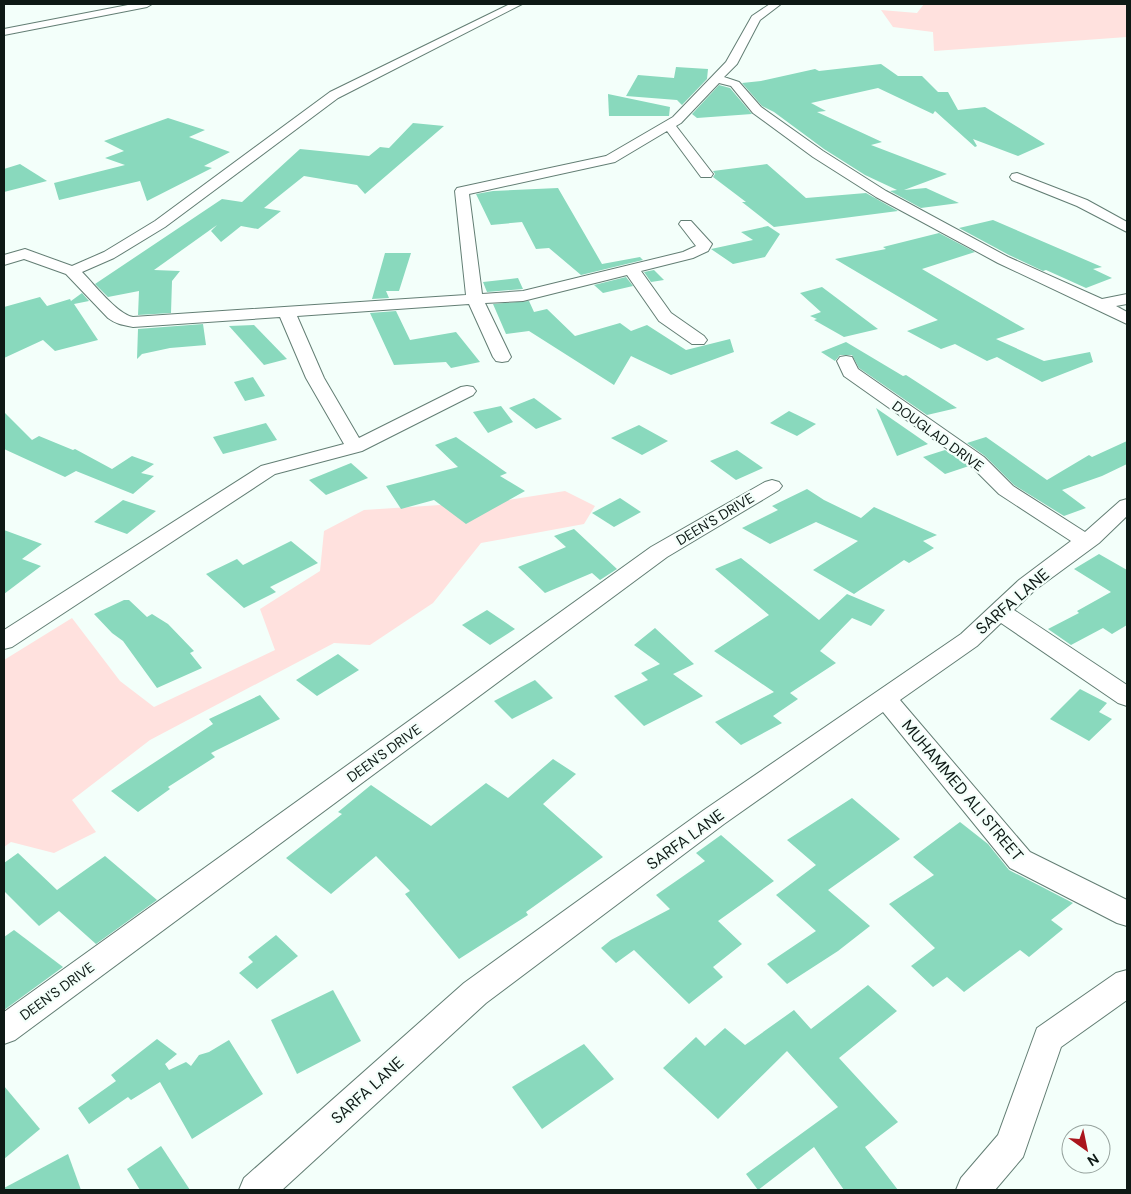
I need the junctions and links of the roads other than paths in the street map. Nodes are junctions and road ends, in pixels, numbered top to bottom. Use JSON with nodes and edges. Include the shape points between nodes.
{"nodes":[{"id":1,"x":147,"y":4,"type":"edge"},
{"id":2,"x":517,"y":4,"type":"edge"},
{"id":3,"x":776,"y":4,"type":"edge"},
{"id":4,"x":4,"y":32,"type":"edge"},
{"id":5,"x":717,"y":79,"type":"junction"},
{"id":6,"x":669,"y":124,"type":"junction"},
{"id":7,"x":706,"y":174,"type":"dead end"},
{"id":8,"x":1017,"y":177,"type":"dead end"},
{"id":9,"x":686,"y":224,"type":"dead end"},
{"id":10,"x":1127,"y":228,"type":"edge"},
{"id":11,"x":4,"y":247,"type":"edge"},
{"id":12,"x":25,"y":254,"type":"junction"},
{"id":13,"x":4,"y":260,"type":"edge"},
{"id":14,"x":631,"y":269,"type":"junction"},
{"id":15,"x":72,"y":271,"type":"junction"},
{"id":16,"x":1127,"y":299,"type":"edge"},
{"id":17,"x":474,"y":300,"type":"junction"},
{"id":18,"x":1100,"y":304,"type":"junction"},
{"id":19,"x":287,"y":313,"type":"junction"},
{"id":20,"x":1127,"y":319,"type":"edge"},
{"id":21,"x":698,"y":340,"type":"dead end"},
{"id":22,"x":502,"y":357,"type":"dead end"},
{"id":23,"x":846,"y":361,"type":"dead end"},
{"id":24,"x":467,"y":392,"type":"dead end"},
{"id":25,"x":355,"y":447,"type":"junction"},
{"id":26,"x":772,"y":486,"type":"dead end"},
{"id":27,"x":1127,"y":505,"type":"edge"},
{"id":28,"x":1085,"y":541,"type":"junction"},
{"id":29,"x":1000,"y":611,"type":"junction"},
{"id":30,"x":4,"y":642,"type":"edge"},
{"id":31,"x":1127,"y":697,"type":"edge"},
{"id":32,"x":886,"y":698,"type":"junction"},
{"id":33,"x":1127,"y":914,"type":"edge"},
{"id":34,"x":1127,"y":983,"type":"edge"},
{"id":35,"x":4,"y":1030,"type":"edge"},
{"id":36,"x":256,"y":1190,"type":"edge"},
{"id":37,"x":973,"y":1190,"type":"edge"}],
"edges":[{"from":1,"to":4,"type":"street"},
{"from":2,"to":15,"type":"street","via":[[334,95],[160,224],[109,255]]},
{"from":3,"to":5,"type":"street","via":[[756,18],[731,64]]},
{"from":5,"to":6,"type":"street","via":[[677,120]]},
{"from":5,"to":18,"type":"street","via":[[735,84],[757,110],[786,132],[881,194],[1003,260]]},
{"from":6,"to":7,"type":"street"},
{"from":6,"to":17,"type":"street","via":[[610,159],[462,190]]},
{"from":8,"to":10,"type":"street","via":[[1082,203]]},
{"from":9,"to":14,"type":"street","via":[[704,244],[703,248],[688,255]]},
{"from":11,"to":12,"type":"street"},
{"from":12,"to":13,"type":"street"},
{"from":12,"to":15,"type":"street"},
{"from":14,"to":17,"type":"street","via":[[523,296]]},
{"from":14,"to":21,"type":"street","via":[[665,317]]},
{"from":15,"to":19,"type":"street","via":[[114,314],[127,321]]},
{"from":16,"to":18,"type":"street"},
{"from":17,"to":19,"type":"street"},
{"from":17,"to":22,"type":"street"},
{"from":18,"to":20,"type":"street"},
{"from":19,"to":25,"type":"street","via":[[315,378]]},
{"from":23,"to":28,"type":"street","name":"DOUGLAD DRIVE","via":[[850,372],[977,461],[1006,490]]},
{"from":24,"to":25,"type":"street"},
{"from":25,"to":30,"type":"street","via":[[268,470]]},
{"from":26,"to":35,"type":"street","name":"DEEN'S DRIVE","via":[[659,552]]},
{"from":27,"to":28,"type":"street","name":"SARFA LANE"},
{"from":28,"to":29,"type":"street","name":"SARFA LANE","via":[[1027,585]]},
{"from":29,"to":31,"type":"street"},
{"from":29,"to":32,"type":"street","name":"SARFA LANE","via":[[969,640]]},
{"from":32,"to":33,"type":"street","name":"MUHAMMED ALI STREET","via":[[1020,860]]},
{"from":32,"to":36,"type":"street","name":"SARFA LANE","via":[[714,817],[475,993]]},
{"from":34,"to":37,"type":"street","via":[[1048,1038],[1011,1145]]}]}
